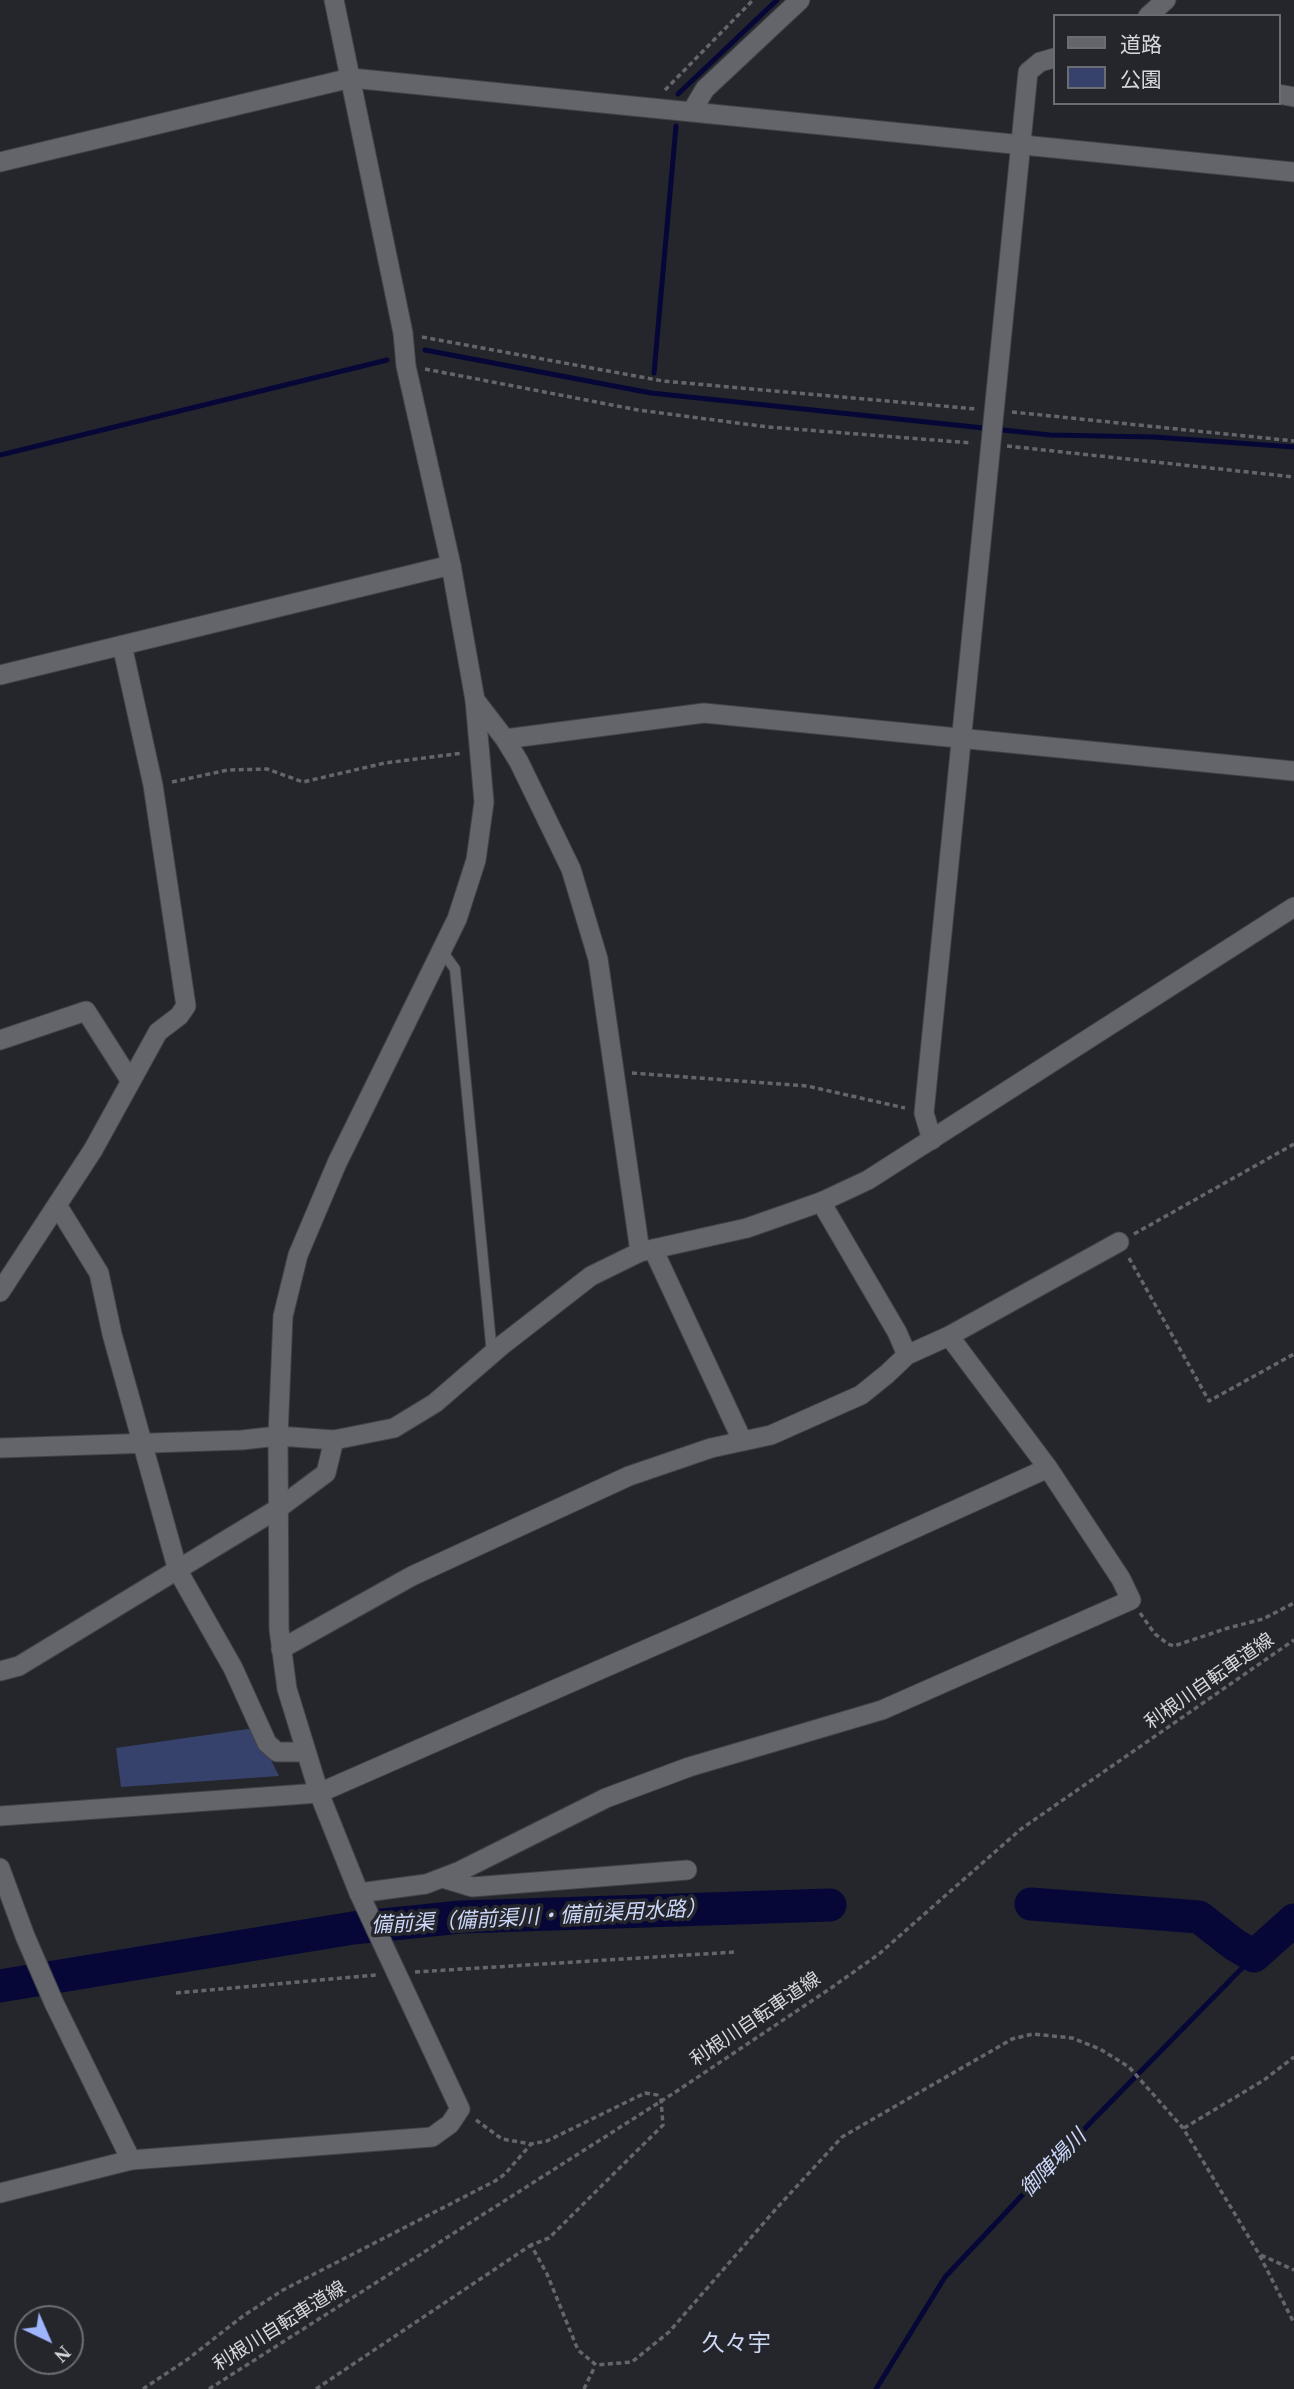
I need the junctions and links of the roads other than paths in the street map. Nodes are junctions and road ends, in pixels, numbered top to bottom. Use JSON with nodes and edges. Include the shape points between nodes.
{"nodes":[{"id":1,"x":334,"y":0,"type":"edge"},
{"id":2,"x":800,"y":0,"type":"edge"},
{"id":3,"x":1166,"y":0,"type":"edge"},
{"id":4,"x":1150,"y":14,"type":"edge"},
{"id":5,"x":1052,"y":59,"type":"edge"},
{"id":6,"x":351,"y":78,"type":"junction"},
{"id":7,"x":692,"y":111,"type":"junction"},
{"id":8,"x":1022,"y":145,"type":"junction"},
{"id":9,"x":0,"y":162,"type":"edge"},
{"id":10,"x":1294,"y":172,"type":"edge"},
{"id":11,"x":451,"y":565,"type":"junction"},
{"id":12,"x":122,"y":645,"type":"junction"},
{"id":13,"x":0,"y":675,"type":"edge"},
{"id":14,"x":475,"y":700,"type":"junction"},
{"id":15,"x":505,"y":739,"type":"junction"},
{"id":16,"x":962,"y":739,"type":"junction"},
{"id":17,"x":1294,"y":771,"type":"edge"},
{"id":18,"x":1294,"y":907,"type":"edge"},
{"id":19,"x":442,"y":951,"type":"junction"},
{"id":20,"x":0,"y":1040,"type":"edge"},
{"id":21,"x":130,"y":1080,"type":"junction"},
{"id":22,"x":932,"y":1140,"type":"junction"},
{"id":23,"x":821,"y":1202,"type":"junction"},
{"id":24,"x":57,"y":1205,"type":"junction"},
{"id":25,"x":1119,"y":1241,"type":"road end"},
{"id":26,"x":646,"y":1250,"type":"junction"},
{"id":27,"x":0,"y":1292,"type":"edge"},
{"id":28,"x":949,"y":1336,"type":"junction"},
{"id":29,"x":492,"y":1354,"type":"junction"},
{"id":30,"x":907,"y":1354,"type":"junction"},
{"id":31,"x":278,"y":1436,"type":"junction"},
{"id":32,"x":334,"y":1440,"type":"junction"},
{"id":33,"x":742,"y":1440,"type":"junction"},
{"id":34,"x":142,"y":1444,"type":"junction"},
{"id":35,"x":0,"y":1448,"type":"edge"},
{"id":36,"x":1048,"y":1468,"type":"junction"},
{"id":37,"x":279,"y":1508,"type":"junction"},
{"id":38,"x":178,"y":1571,"type":"junction"},
{"id":39,"x":281,"y":1649,"type":"junction"},
{"id":40,"x":0,"y":1671,"type":"edge"},
{"id":41,"x":306,"y":1752,"type":"junction"},
{"id":42,"x":319,"y":1793,"type":"junction"},
{"id":43,"x":0,"y":1816,"type":"edge"},
{"id":44,"x":0,"y":1868,"type":"edge"},
{"id":45,"x":687,"y":1870,"type":"dead end"},
{"id":46,"x":442,"y":1878,"type":"junction"},
{"id":47,"x":359,"y":1893,"type":"junction"},
{"id":48,"x":131,"y":2160,"type":"junction"},
{"id":49,"x":0,"y":2193,"type":"edge"}],
"edges":[{"from":1,"to":6,"type":"street"},
{"from":2,"to":7,"type":"street","via":[[705,89]]},
{"from":3,"to":4,"type":"street"},
{"from":5,"to":8,"type":"street","via":[[1028,72]]},
{"from":6,"to":7,"type":"street"},
{"from":6,"to":9,"type":"street"},
{"from":6,"to":11,"type":"street","via":[[406,366]]},
{"from":7,"to":8,"type":"street"},
{"from":8,"to":10,"type":"street"},
{"from":8,"to":16,"type":"street"},
{"from":11,"to":12,"type":"street"},
{"from":11,"to":14,"type":"street"},
{"from":12,"to":13,"type":"street"},
{"from":12,"to":21,"type":"street","via":[[153,785],[186,1006],[158,1032]]},
{"from":14,"to":15,"type":"street"},
{"from":14,"to":19,"type":"street","via":[[484,802],[477,860]]},
{"from":15,"to":16,"type":"street","via":[[704,713]]},
{"from":15,"to":26,"type":"street","via":[[571,869],[598,959]]},
{"from":16,"to":17,"type":"street"},
{"from":16,"to":22,"type":"street","via":[[924,1113]]},
{"from":18,"to":22,"type":"street"},
{"from":19,"to":29,"type":"lane","via":[[454,969]]},
{"from":19,"to":31,"type":"street","via":[[337,1163],[298,1255],[283,1316]]},
{"from":20,"to":21,"type":"street","via":[[86,1011]]},
{"from":21,"to":24,"type":"street"},
{"from":22,"to":23,"type":"street","via":[[868,1180]]},
{"from":23,"to":26,"type":"street","via":[[747,1228]]},
{"from":23,"to":30,"type":"street"},
{"from":24,"to":27,"type":"street"},
{"from":24,"to":34,"type":"street","via":[[99,1273]]},
{"from":25,"to":28,"type":"street"},
{"from":26,"to":29,"type":"street","via":[[591,1276]]},
{"from":26,"to":33,"type":"street"},
{"from":28,"to":30,"type":"street"},
{"from":28,"to":36,"type":"street"},
{"from":29,"to":32,"type":"street","via":[[435,1403],[394,1428]]},
{"from":30,"to":33,"type":"street","via":[[861,1395],[771,1435]]},
{"from":31,"to":32,"type":"street"},
{"from":31,"to":34,"type":"street"},
{"from":31,"to":37,"type":"street"},
{"from":32,"to":37,"type":"street","via":[[326,1473]]},
{"from":33,"to":39,"type":"street","via":[[629,1476],[568,1503],[412,1576]]},
{"from":34,"to":35,"type":"street"},
{"from":34,"to":38,"type":"street"},
{"from":36,"to":42,"type":"street"},
{"from":36,"to":46,"type":"street","via":[[1131,1600],[882,1710],[689,1767],[606,1798]]},
{"from":37,"to":38,"type":"street"},
{"from":37,"to":39,"type":"street"},
{"from":38,"to":40,"type":"street","via":[[19,1666]]},
{"from":38,"to":41,"type":"street","via":[[233,1668],[267,1743],[277,1752]]},
{"from":39,"to":41,"type":"street","via":[[287,1689]]},
{"from":41,"to":42,"type":"street"},
{"from":42,"to":43,"type":"street"},
{"from":42,"to":47,"type":"street"},
{"from":44,"to":48,"type":"street","via":[[54,2003]]},
{"from":45,"to":46,"type":"street","via":[[472,1887]]},
{"from":46,"to":47,"type":"street"},
{"from":47,"to":48,"type":"street","via":[[460,2109],[450,2124],[432,2137]]},
{"from":48,"to":49,"type":"street"}]}
